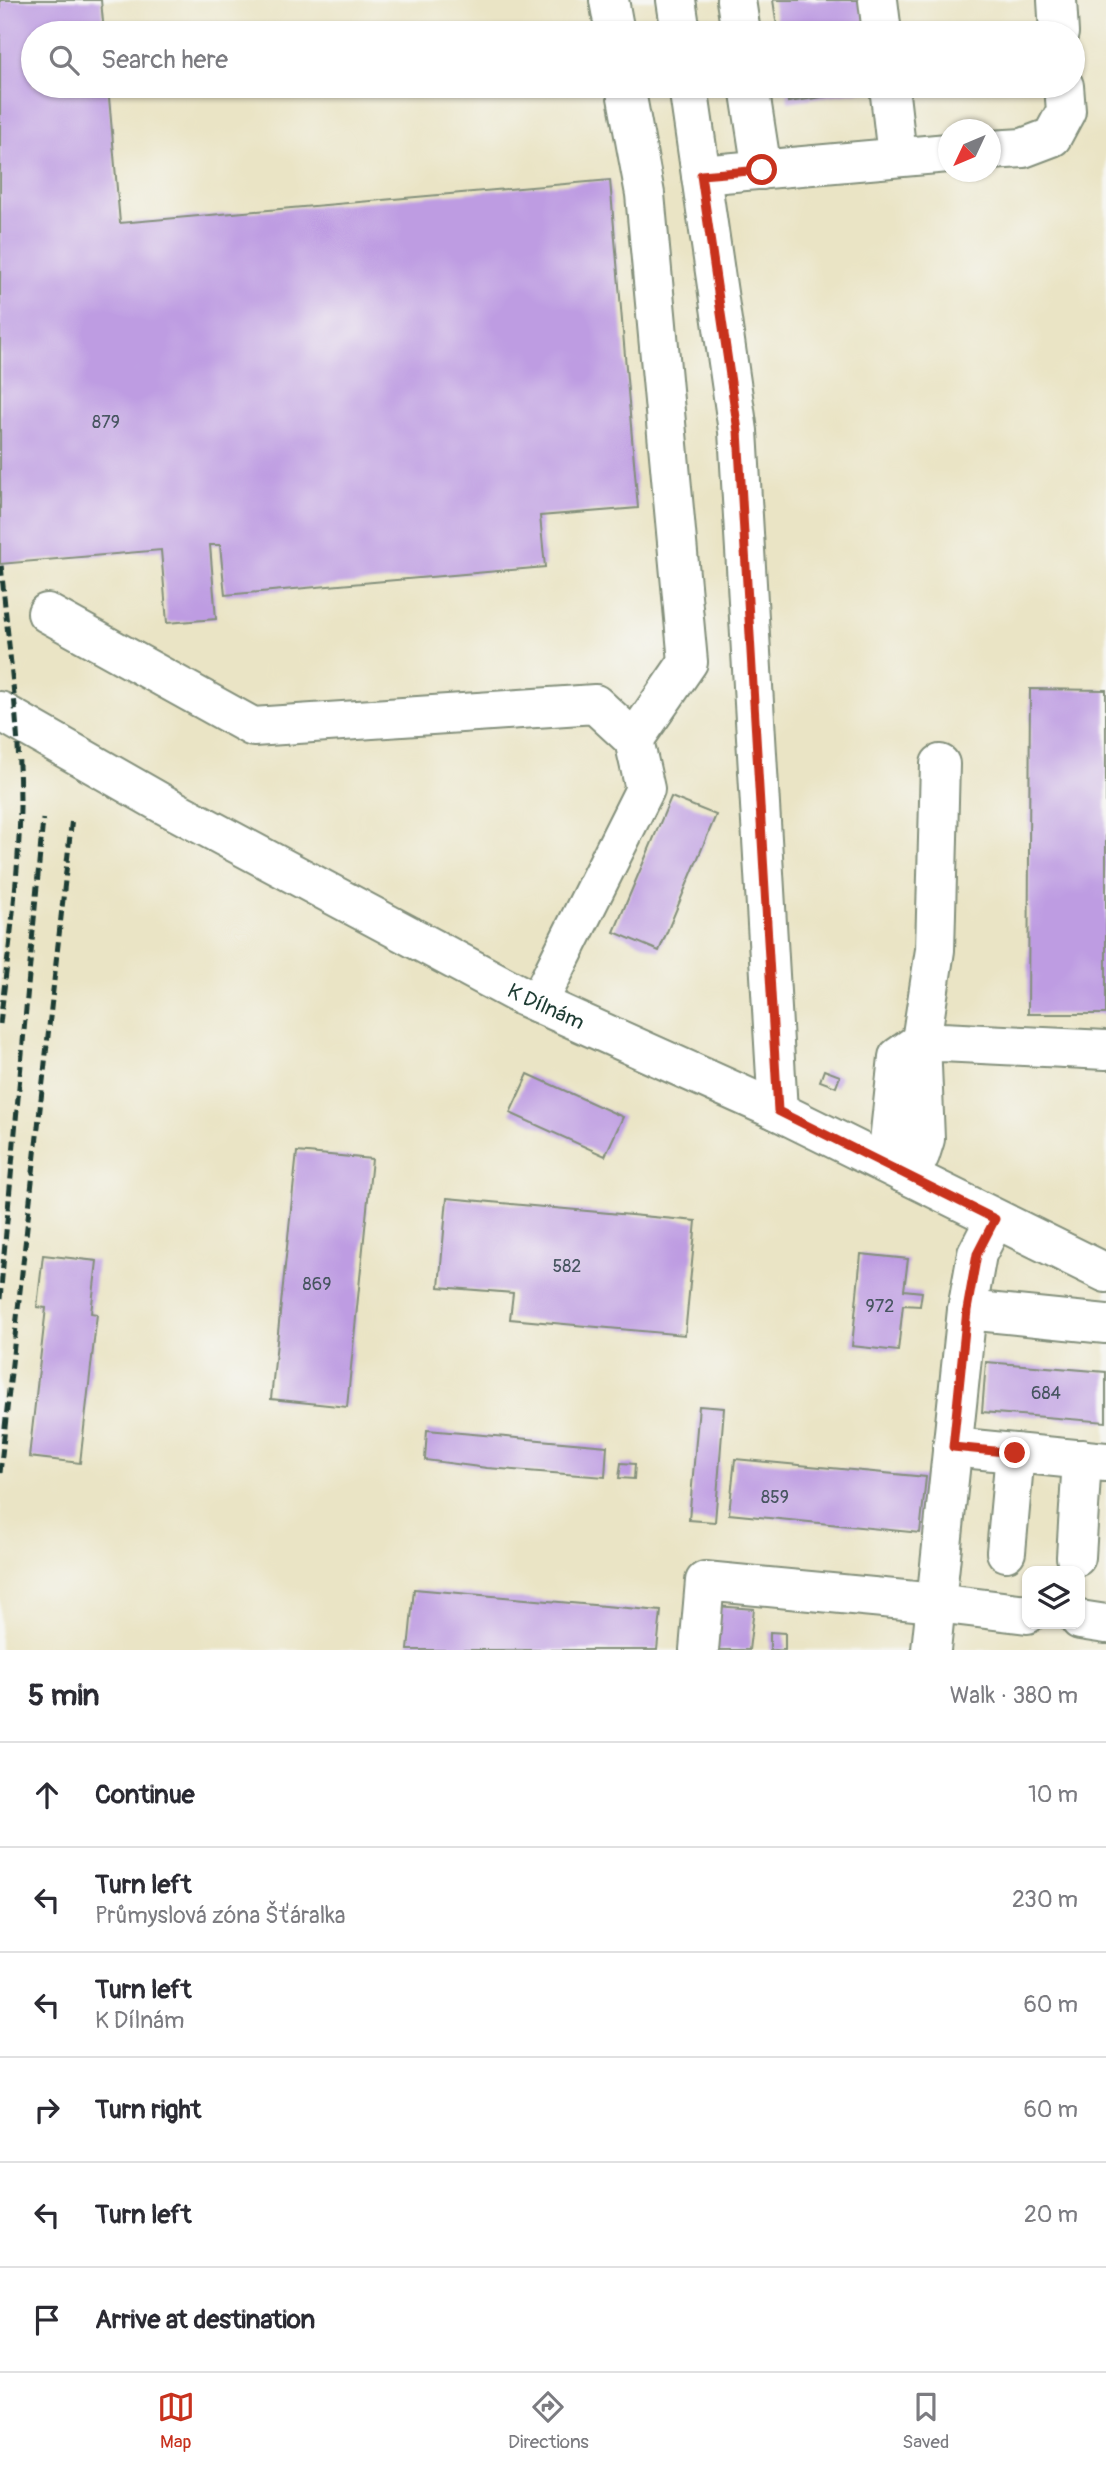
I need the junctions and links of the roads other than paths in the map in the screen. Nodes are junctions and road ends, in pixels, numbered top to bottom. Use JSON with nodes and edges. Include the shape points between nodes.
{"nodes":[{"id":1,"x":609,"y":0,"type":"edge"},
{"id":2,"x":676,"y":0,"type":"edge"},
{"id":3,"x":736,"y":0,"type":"edge"},
{"id":4,"x":878,"y":0,"type":"edge"},
{"id":5,"x":1056,"y":0,"type":"edge"},
{"id":6,"x":613,"y":21,"type":"edge"},
{"id":7,"x":679,"y":21,"type":"edge"},
{"id":8,"x":739,"y":21,"type":"edge"},
{"id":9,"x":881,"y":21,"type":"edge"},
{"id":10,"x":1058,"y":21,"type":"edge"},
{"id":11,"x":627,"y":98,"type":"edge"},
{"id":12,"x":690,"y":98,"type":"edge"},
{"id":13,"x":751,"y":98,"type":"edge"},
{"id":14,"x":890,"y":98,"type":"edge"},
{"id":15,"x":1065,"y":98,"type":"edge"},
{"id":16,"x":1001,"y":150,"type":"edge"},
{"id":17,"x":938,"y":154,"type":"edge"},
{"id":18,"x":897,"y":156,"type":"junction"},
{"id":19,"x":762,"y":170,"type":"junction"},
{"id":20,"x":701,"y":175,"type":"junction"},
{"id":21,"x":47,"y":613,"type":"dead end"},
{"id":22,"x":0,"y":711,"type":"edge"},
{"id":23,"x":634,"y":740,"type":"junction"},
{"id":24,"x":940,"y":764,"type":"dead end"},
{"id":25,"x":538,"y":1003,"type":"junction"},
{"id":26,"x":922,"y":1041,"type":"junction"},
{"id":27,"x":1106,"y":1050,"type":"edge"},
{"id":28,"x":778,"y":1111,"type":"junction"},
{"id":29,"x":903,"y":1173,"type":"junction"},
{"id":30,"x":995,"y":1219,"type":"junction"},
{"id":31,"x":1106,"y":1273,"type":"edge"},
{"id":32,"x":967,"y":1310,"type":"junction"},
{"id":33,"x":1106,"y":1324,"type":"edge"},
{"id":34,"x":953,"y":1447,"type":"junction"},
{"id":35,"x":1015,"y":1453,"type":"junction"},
{"id":36,"x":1094,"y":1461,"type":"edge"},
{"id":37,"x":1006,"y":1552,"type":"dead end"},
{"id":38,"x":1076,"y":1557,"type":"dead end"},
{"id":39,"x":936,"y":1603,"type":"junction"},
{"id":40,"x":1022,"y":1613,"type":"edge"},
{"id":41,"x":1085,"y":1621,"type":"edge"},
{"id":42,"x":1106,"y":1624,"type":"edge"},
{"id":43,"x":699,"y":1650,"type":"edge"},
{"id":44,"x":931,"y":1650,"type":"edge"}],
"edges":[{"from":1,"to":6,"type":"street"},
{"from":2,"to":7,"type":"street"},
{"from":3,"to":8,"type":"street"},
{"from":4,"to":9,"type":"street"},
{"from":5,"to":10,"type":"street"},
{"from":11,"to":23,"type":"street","via":[[645,194],[688,662]]},
{"from":12,"to":20,"type":"street"},
{"from":13,"to":19,"type":"street"},
{"from":14,"to":18,"type":"street"},
{"from":15,"to":16,"type":"street","via":[[1066,111],[1052,137],[1023,149]]},
{"from":17,"to":18,"type":"street"},
{"from":18,"to":19,"type":"street"},
{"from":19,"to":20,"type":"street"},
{"from":20,"to":28,"type":"street","via":[[738,431]]},
{"from":21,"to":23,"type":"street","via":[[253,727],[595,704]]},
{"from":22,"to":25,"type":"street","name":"K Dílnám","via":[[175,810]]},
{"from":23,"to":25,"type":"street","via":[[645,789]]},
{"from":24,"to":26,"type":"street","via":[[935,950]]},
{"from":25,"to":28,"type":"street","name":"K Dílnám"},
{"from":26,"to":27,"type":"street"},
{"from":26,"to":29,"type":"street","via":[[898,1057],[889,1142]]},
{"from":28,"to":29,"type":"street","name":"K Dílnám"},
{"from":29,"to":30,"type":"street","name":"K Dílnám"},
{"from":30,"to":31,"type":"street","name":"K Dílnám"},
{"from":30,"to":32,"type":"street","via":[[977,1254]]},
{"from":32,"to":33,"type":"street"},
{"from":32,"to":34,"type":"street"},
{"from":34,"to":35,"type":"street"},
{"from":34,"to":39,"type":"street"},
{"from":35,"to":36,"type":"street"},
{"from":35,"to":37,"type":"street"},
{"from":36,"to":38,"type":"street"},
{"from":39,"to":40,"type":"street"},
{"from":39,"to":43,"type":"street","via":[[705,1581]]},
{"from":39,"to":44,"type":"street"},
{"from":41,"to":42,"type":"street"}]}
